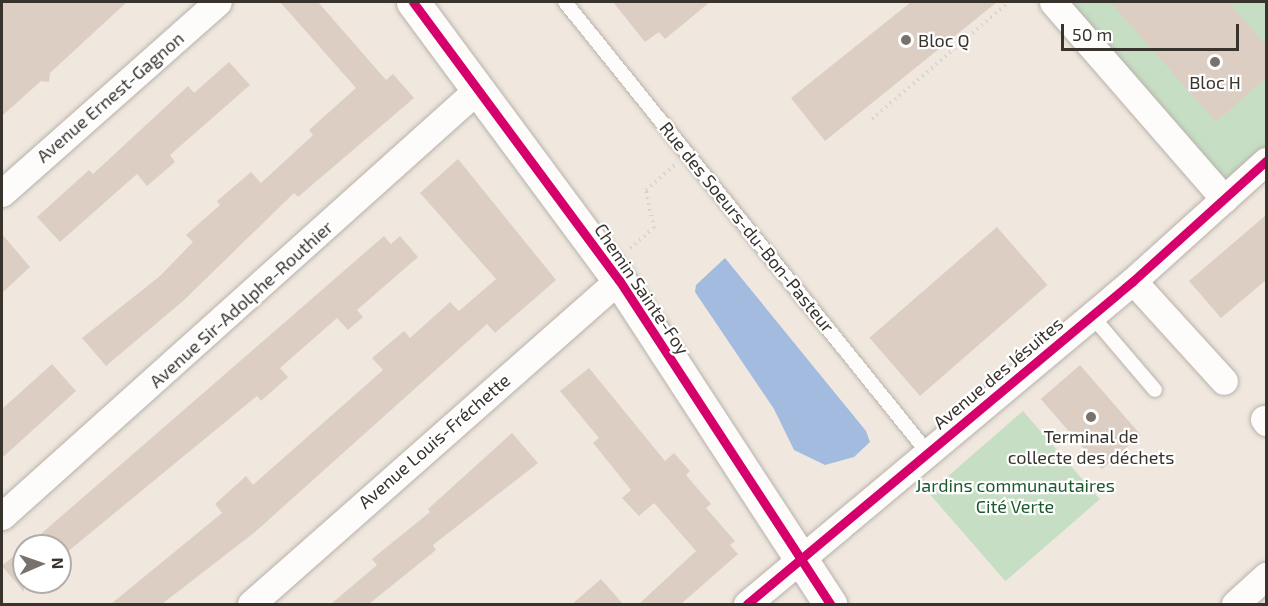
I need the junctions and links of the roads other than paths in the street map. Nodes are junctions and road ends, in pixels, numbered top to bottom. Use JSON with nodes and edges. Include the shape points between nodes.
{"nodes":[{"id":1,"x":218,"y":2,"type":"edge"},
{"id":2,"x":413,"y":2,"type":"edge"},
{"id":3,"x":565,"y":2,"type":"edge"},
{"id":4,"x":1053,"y":2,"type":"edge"},
{"id":5,"x":478,"y":89,"type":"junction"},
{"id":6,"x":1266,"y":161,"type":"edge"},
{"id":7,"x":2,"y":193,"type":"edge"},
{"id":8,"x":1224,"y":199,"type":"junction"},
{"id":9,"x":623,"y":265,"type":"junction"},
{"id":10,"x":1133,"y":281,"type":"junction"},
{"id":11,"x":1092,"y":316,"type":"junction"},
{"id":12,"x":1224,"y":381,"type":"dead end"},
{"id":13,"x":1155,"y":390,"type":"dead end"},
{"id":14,"x":928,"y":453,"type":"junction"},
{"id":15,"x":2,"y":516,"type":"edge"},
{"id":16,"x":802,"y":558,"type":"junction"},
{"id":17,"x":1266,"y":576,"type":"edge"},
{"id":18,"x":251,"y":604,"type":"edge"},
{"id":19,"x":747,"y":604,"type":"edge"},
{"id":20,"x":830,"y":604,"type":"edge"},
{"id":21,"x":1235,"y":604,"type":"edge"}],
"edges":[{"from":1,"to":7,"type":"street","name":"Avenue Ernest-Gagnon"},
{"from":2,"to":5,"type":"main road","name":"Chemin Sainte-Foy"},
{"from":3,"to":14,"type":"lane","name":"Rue des Soeurs-du-Bon-Pasteur"},
{"from":4,"to":8,"type":"street"},
{"from":5,"to":9,"type":"main road","name":"Chemin Sainte-Foy"},
{"from":5,"to":15,"type":"street","name":"Avenue Sir-Adolphe-Routhier"},
{"from":6,"to":8,"type":"street","name":"Avenue des Jésuites"},
{"from":8,"to":10,"type":"street","name":"Avenue des Jésuites"},
{"from":9,"to":16,"type":"main road","name":"Chemin Sainte-Foy"},
{"from":9,"to":18,"type":"street","name":"Avenue Louis-Fréchette"},
{"from":10,"to":11,"type":"street","name":"Avenue des Jésuites"},
{"from":10,"to":12,"type":"street"},
{"from":11,"to":13,"type":"lane"},
{"from":11,"to":14,"type":"street","name":"Avenue des Jésuites"},
{"from":14,"to":16,"type":"street","name":"Avenue des Jésuites"},
{"from":16,"to":19,"type":"street","name":"Avenue des Jésuites"},
{"from":16,"to":20,"type":"main road","name":"Chemin Sainte-Foy"},
{"from":17,"to":21,"type":"street"}]}
